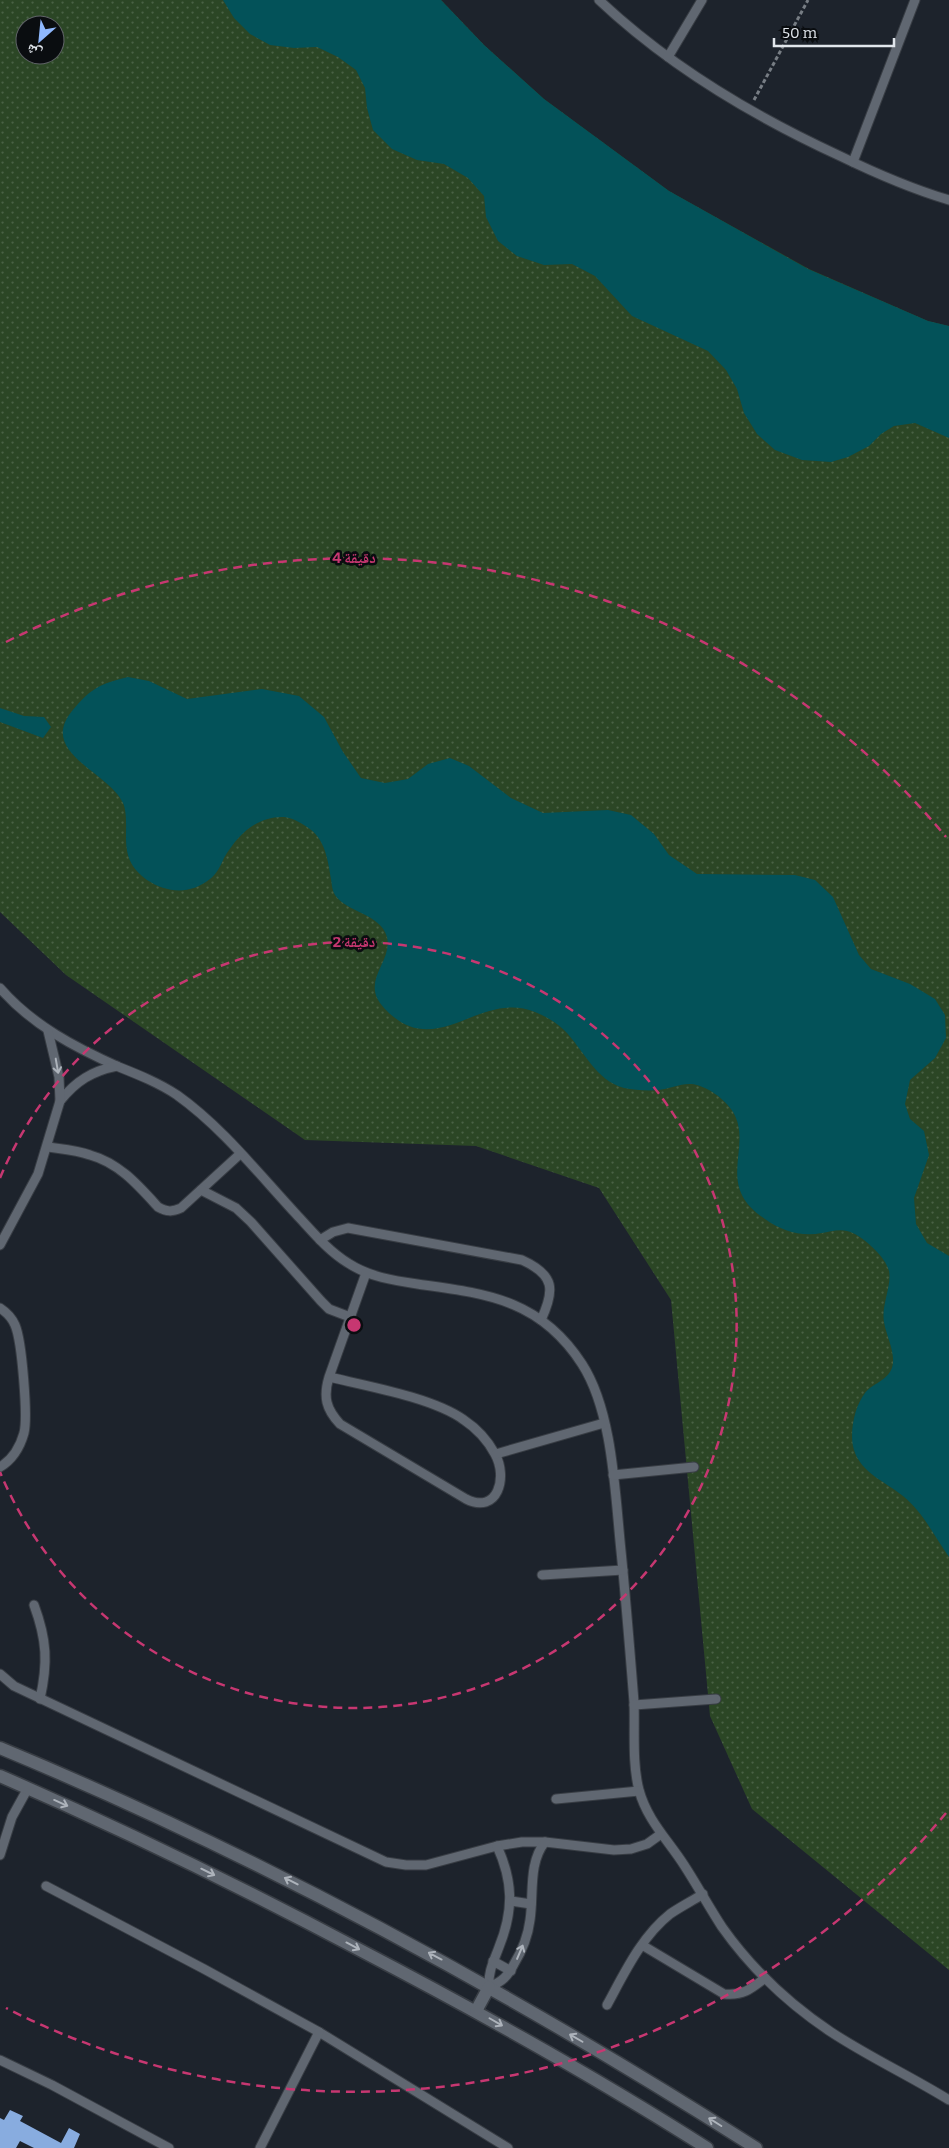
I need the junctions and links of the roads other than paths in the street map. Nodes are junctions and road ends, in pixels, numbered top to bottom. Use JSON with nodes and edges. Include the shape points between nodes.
{"nodes":[{"id":1,"x":599,"y":0,"type":"edge"},
{"id":2,"x":702,"y":0,"type":"edge"},
{"id":3,"x":914,"y":0,"type":"edge"},
{"id":4,"x":668,"y":57,"type":"junction"},
{"id":5,"x":853,"y":162,"type":"junction"},
{"id":6,"x":949,"y":200,"type":"edge"},
{"id":7,"x":0,"y":988,"type":"edge"},
{"id":8,"x":48,"y":1031,"type":"junction"},
{"id":9,"x":117,"y":1066,"type":"junction"},
{"id":10,"x":60,"y":1101,"type":"junction"},
{"id":11,"x":48,"y":1147,"type":"junction"},
{"id":12,"x":240,"y":1154,"type":"junction"},
{"id":13,"x":201,"y":1190,"type":"junction"},
{"id":14,"x":320,"y":1240,"type":"junction"},
{"id":15,"x":0,"y":1245,"type":"edge"},
{"id":16,"x":366,"y":1273,"type":"junction"},
{"id":17,"x":0,"y":1308,"type":"edge"},
{"id":18,"x":350,"y":1317,"type":"junction"},
{"id":19,"x":541,"y":1320,"type":"junction"},
{"id":20,"x":330,"y":1377,"type":"junction"},
{"id":21,"x":604,"y":1423,"type":"junction"},
{"id":22,"x":496,"y":1454,"type":"junction"},
{"id":23,"x":0,"y":1467,"type":"edge"},
{"id":24,"x":694,"y":1467,"type":"dead end"},
{"id":25,"x":613,"y":1475,"type":"junction"},
{"id":26,"x":623,"y":1570,"type":"junction"},
{"id":27,"x":542,"y":1575,"type":"dead end"},
{"id":28,"x":34,"y":1605,"type":"dead end"},
{"id":29,"x":0,"y":1674,"type":"edge"},
{"id":30,"x":40,"y":1699,"type":"junction"},
{"id":31,"x":716,"y":1699,"type":"dead end"},
{"id":32,"x":634,"y":1705,"type":"junction"},
{"id":33,"x":0,"y":1748,"type":"edge"},
{"id":34,"x":0,"y":1776,"type":"edge"},
{"id":35,"x":28,"y":1788,"type":"junction"},
{"id":36,"x":640,"y":1791,"type":"junction"},
{"id":37,"x":556,"y":1799,"type":"dead end"},
{"id":38,"x":661,"y":1834,"type":"junction"},
{"id":39,"x":545,"y":1842,"type":"junction"},
{"id":40,"x":497,"y":1846,"type":"junction"},
{"id":41,"x":0,"y":1856,"type":"edge"},
{"id":42,"x":46,"y":1886,"type":"dead end"},
{"id":43,"x":703,"y":1894,"type":"junction"},
{"id":44,"x":511,"y":1901,"type":"junction"},
{"id":45,"x":531,"y":1904,"type":"junction"},
{"id":46,"x":642,"y":1945,"type":"junction"},
{"id":47,"x":493,"y":1961,"type":"junction"},
{"id":48,"x":511,"y":1971,"type":"junction"},
{"id":49,"x":765,"y":1978,"type":"junction"},
{"id":50,"x":489,"y":1987,"type":"junction"},
{"id":51,"x":607,"y":2006,"type":"dead end"},
{"id":52,"x":476,"y":2011,"type":"junction"},
{"id":53,"x":319,"y":2032,"type":"junction"},
{"id":54,"x":0,"y":2060,"type":"edge"},
{"id":55,"x":949,"y":2100,"type":"edge"},
{"id":56,"x":168,"y":2148,"type":"edge"},
{"id":57,"x":260,"y":2148,"type":"edge"},
{"id":58,"x":508,"y":2148,"type":"edge"},
{"id":59,"x":707,"y":2148,"type":"edge"},
{"id":60,"x":756,"y":2148,"type":"edge"}],
"edges":[{"from":1,"to":4,"type":"lane"},
{"from":2,"to":4,"type":"lane"},
{"from":3,"to":5,"type":"lane"},
{"from":4,"to":5,"type":"lane","via":[[749,109]]},
{"from":5,"to":6,"type":"lane"},
{"from":7,"to":8,"type":"lane"},
{"from":8,"to":9,"type":"lane"},
{"from":8,"to":10,"type":"lane","one_way":true,"via":[[59,1077]]},
{"from":9,"to":10,"type":"lane","via":[[84,1077]]},
{"from":9,"to":12,"type":"lane","via":[[146,1077],[173,1093],[198,1112]]},
{"from":10,"to":11,"type":"lane"},
{"from":11,"to":13,"type":"lane","via":[[106,1160],[165,1211],[174,1212],[181,1208]]},
{"from":11,"to":15,"type":"lane","via":[[28,1196]]},
{"from":12,"to":13,"type":"lane"},
{"from":12,"to":14,"type":"lane"},
{"from":13,"to":18,"type":"lane","via":[[236,1208],[329,1309]]},
{"from":14,"to":16,"type":"lane","via":[[341,1259]]},
{"from":14,"to":19,"type":"lane","via":[[348,1228],[522,1260],[547,1278],[552,1293]]},
{"from":16,"to":18,"type":"lane"},
{"from":16,"to":19,"type":"lane","via":[[390,1280],[496,1297]]},
{"from":17,"to":23,"type":"lane","via":[[15,1324],[19,1339],[25,1413],[18,1449]]},
{"from":18,"to":20,"type":"lane"},
{"from":19,"to":21,"type":"lane","via":[[564,1340],[583,1365],[597,1393]]},
{"from":20,"to":22,"type":"lane","via":[[440,1407],[464,1419]]},
{"from":20,"to":22,"type":"lane","via":[[326,1403],[340,1424],[474,1503],[485,1503],[499,1490]]},
{"from":21,"to":22,"type":"lane"},
{"from":21,"to":25,"type":"lane"},
{"from":24,"to":25,"type":"lane"},
{"from":25,"to":26,"type":"lane"},
{"from":26,"to":27,"type":"lane"},
{"from":26,"to":32,"type":"lane"},
{"from":28,"to":30,"type":"lane","via":[[46,1652]]},
{"from":29,"to":30,"type":"lane","via":[[14,1686]]},
{"from":30,"to":40,"type":"lane","via":[[386,1862],[426,1865]]},
{"from":31,"to":32,"type":"lane"},
{"from":32,"to":36,"type":"lane"},
{"from":50,"to":33,"type":"street","one_way":true,"via":[[229,1850]]},
{"from":34,"to":35,"type":"street"},
{"from":35,"to":41,"type":"lane","via":[[12,1817]]},
{"from":35,"to":52,"type":"street","one_way":true,"via":[[215,1875]]},
{"from":36,"to":37,"type":"lane"},
{"from":36,"to":38,"type":"lane","via":[[648,1814]]},
{"from":38,"to":39,"type":"lane","via":[[647,1844],[631,1849]]},
{"from":38,"to":43,"type":"lane"},
{"from":39,"to":40,"type":"lane"},
{"from":39,"to":45,"type":"lane","via":[[535,1859]]},
{"from":40,"to":44,"type":"lane","via":[[510,1882]]},
{"from":42,"to":53,"type":"lane"},
{"from":43,"to":46,"type":"lane","via":[[670,1914]]},
{"from":43,"to":49,"type":"lane","via":[[721,1924]]},
{"from":44,"to":45,"type":"lane"},
{"from":44,"to":47,"type":"lane","via":[[505,1932]]},
{"from":48,"to":45,"type":"lane","one_way":true,"via":[[526,1938]]},
{"from":46,"to":49,"type":"lane","via":[[724,1994],[747,1992]]},
{"from":46,"to":51,"type":"lane"},
{"from":47,"to":48,"type":"lane"},
{"from":47,"to":50,"type":"lane"},
{"from":48,"to":50,"type":"lane","via":[[498,1984]]},
{"from":49,"to":55,"type":"lane","via":[[827,2030]]},
{"from":50,"to":52,"type":"street"},
{"from":60,"to":50,"type":"street","one_way":true,"via":[[662,2088]]},
{"from":52,"to":59,"type":"street","one_way":true,"via":[[648,2110]]},
{"from":53,"to":57,"type":"lane"},
{"from":53,"to":58,"type":"lane"},
{"from":54,"to":56,"type":"lane"}]}
